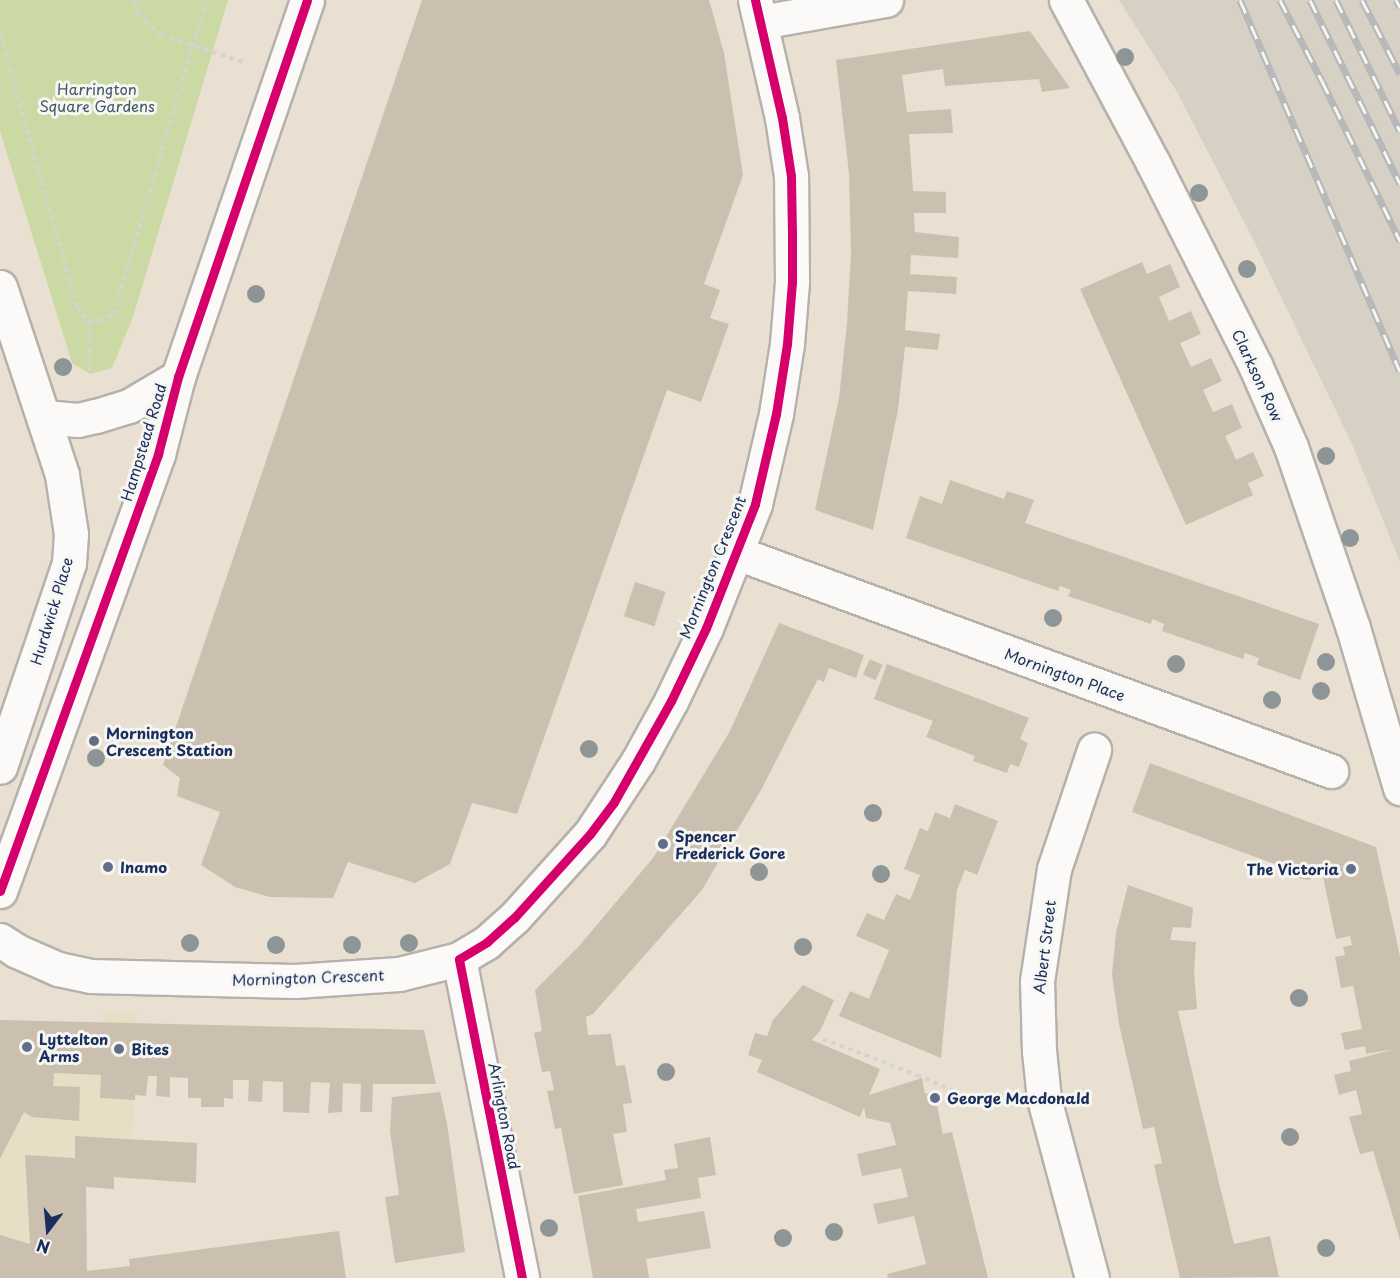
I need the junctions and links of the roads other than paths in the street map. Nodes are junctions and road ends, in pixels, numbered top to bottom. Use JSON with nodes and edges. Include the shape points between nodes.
{"nodes":[{"id":1,"x":307,"y":0,"type":"edge"},
{"id":2,"x":886,"y":0,"type":"edge"},
{"id":3,"x":1066,"y":0,"type":"edge"},
{"id":4,"x":758,"y":11,"type":"edge"},
{"id":5,"x":0,"y":287,"type":"edge"},
{"id":6,"x":178,"y":377,"type":"junction"},
{"id":7,"x":44,"y":417,"type":"junction"},
{"id":8,"x":737,"y":553,"type":"junction"},
{"id":9,"x":1094,"y":750,"type":"dead end"},
{"id":10,"x":0,"y":768,"type":"edge"},
{"id":11,"x":1332,"y":771,"type":"dead end"},
{"id":12,"x":1398,"y":781,"type":"edge"},
{"id":13,"x":0,"y":891,"type":"edge"},
{"id":14,"x":0,"y":940,"type":"edge"},
{"id":15,"x":459,"y":959,"type":"junction"},
{"id":16,"x":522,"y":1278,"type":"edge"},
{"id":17,"x":1092,"y":1278,"type":"edge"}],
"edges":[{"from":1,"to":6,"type":"main road","name":"Hampstead Road"},
{"from":2,"to":4,"type":"main road"},
{"from":3,"to":12,"type":"main road","name":"Clarkson Row","via":[[1154,163],[1250,354],[1291,447],[1353,628]]},
{"from":4,"to":8,"type":"main road","name":"Mornington Crescent","via":[[791,176],[792,282],[776,414],[755,504]]},
{"from":5,"to":7,"type":"main road","name":"Hurdwick Place"},
{"from":6,"to":7,"type":"main road","via":[[129,406],[96,416],[78,420]]},
{"from":6,"to":13,"type":"main road","name":"Hampstead Road","via":[[158,454]]},
{"from":7,"to":10,"type":"main road","name":"Hurdwick Place","via":[[66,491],[71,534],[69,563]]},
{"from":8,"to":11,"type":"main road","name":"Mornington Place"},
{"from":8,"to":15,"type":"main road","name":"Mornington Crescent","via":[[671,701],[614,802],[514,918],[487,942]]},
{"from":9,"to":17,"type":"main road","name":"Albert Street","via":[[1054,869],[1037,981],[1044,1099]]},
{"from":14,"to":15,"type":"main road","name":"Mornington Crescent","via":[[58,969],[129,978],[350,979],[399,974]]},
{"from":15,"to":16,"type":"main road","name":"Arlington Road"}]}
